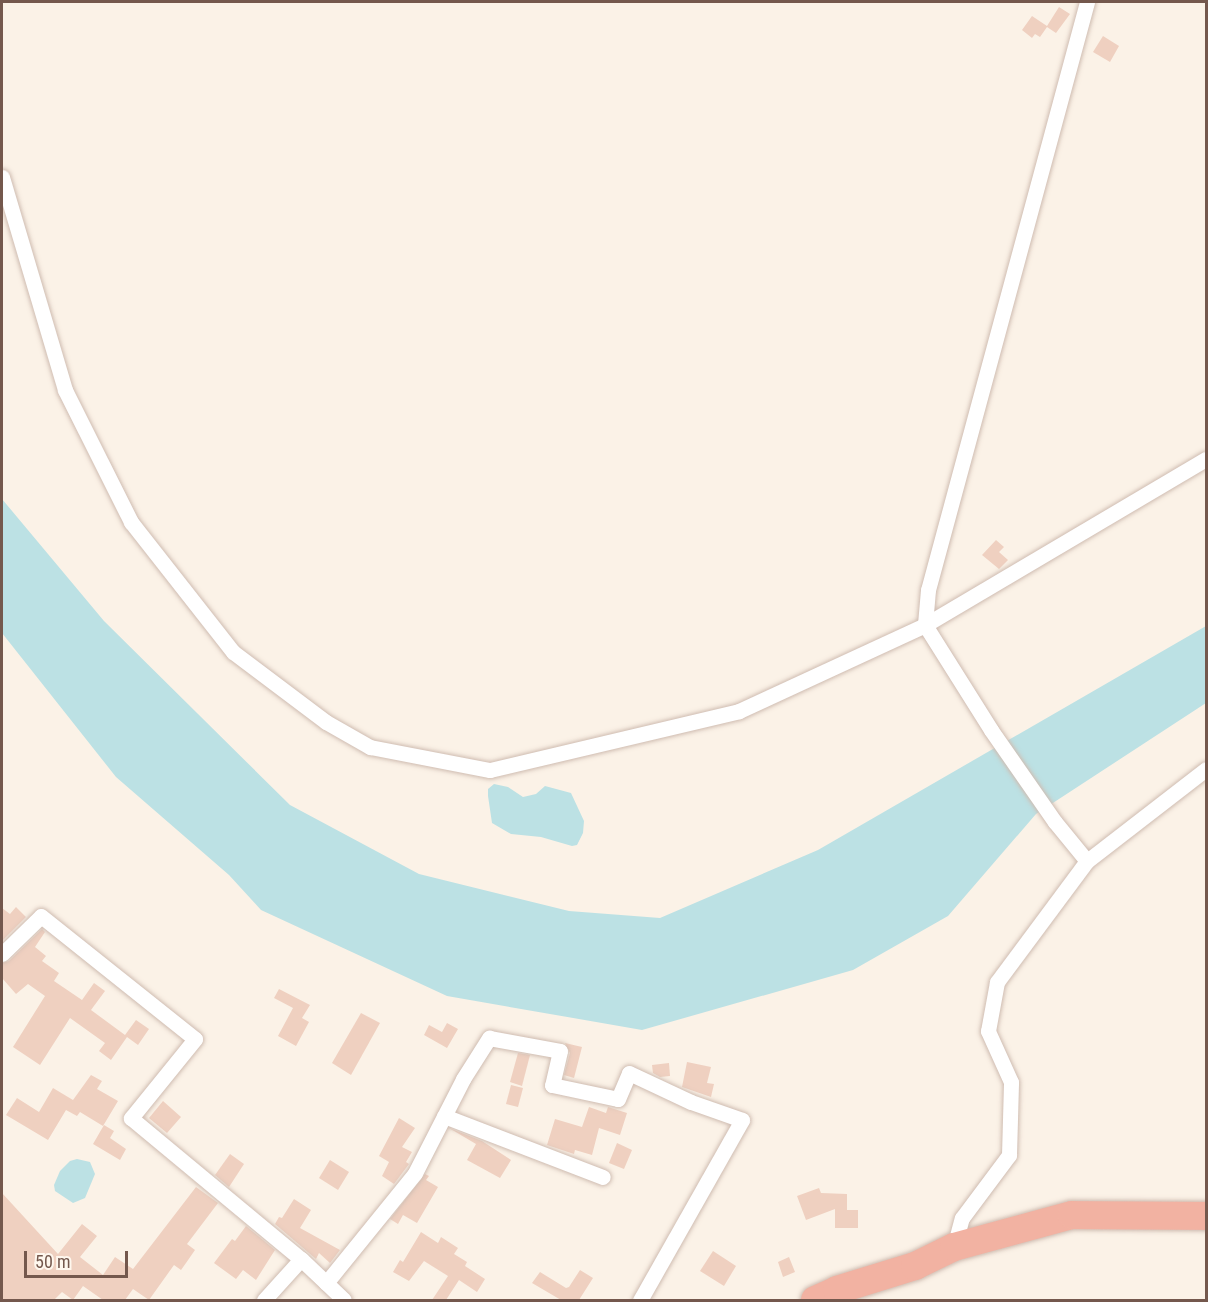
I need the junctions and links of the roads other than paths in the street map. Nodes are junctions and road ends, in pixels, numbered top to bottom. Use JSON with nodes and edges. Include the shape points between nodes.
{"nodes":[{"id":1,"x":1087,"y":2,"type":"edge"},
{"id":2,"x":2,"y":177,"type":"edge"},
{"id":3,"x":1206,"y":459,"type":"edge"},
{"id":4,"x":925,"y":625,"type":"junction"},
{"id":5,"x":1206,"y":769,"type":"edge"},
{"id":6,"x":1087,"y":861,"type":"junction"},
{"id":7,"x":2,"y":954,"type":"edge"},
{"id":8,"x":444,"y":1116,"type":"junction"},
{"id":9,"x":603,"y":1177,"type":"dead end"},
{"id":10,"x":1206,"y":1216,"type":"edge"},
{"id":11,"x":954,"y":1247,"type":"junction"},
{"id":12,"x":301,"y":1259,"type":"junction"},
{"id":13,"x":326,"y":1283,"type":"junction"},
{"id":14,"x":829,"y":1297,"type":"edge"},
{"id":15,"x":264,"y":1300,"type":"edge"},
{"id":16,"x":344,"y":1300,"type":"edge"},
{"id":17,"x":640,"y":1300,"type":"edge"}],
"edges":[{"from":1,"to":4,"type":"street","via":[[928,590]]},
{"from":2,"to":4,"type":"street","via":[[65,390],[131,522],[233,652],[326,722],[370,747],[490,770],[739,711]]},
{"from":3,"to":4,"type":"street"},
{"from":4,"to":6,"type":"street","via":[[991,730]]},
{"from":5,"to":6,"type":"street"},
{"from":6,"to":11,"type":"street","via":[[997,982],[988,1031],[1011,1082],[1009,1155],[962,1218]]},
{"from":7,"to":12,"type":"street","via":[[41,916],[195,1039],[131,1118]]},
{"from":8,"to":9,"type":"street"},
{"from":8,"to":13,"type":"street","via":[[415,1173]]},
{"from":8,"to":17,"type":"street","via":[[489,1038],[560,1051],[552,1085],[618,1099],[629,1073],[742,1120]]},
{"from":10,"to":11,"type":"highway","via":[[1072,1215]]},
{"from":11,"to":14,"type":"highway","via":[[915,1266]]},
{"from":12,"to":13,"type":"street"},
{"from":12,"to":15,"type":"street"},
{"from":13,"to":16,"type":"street"}]}
